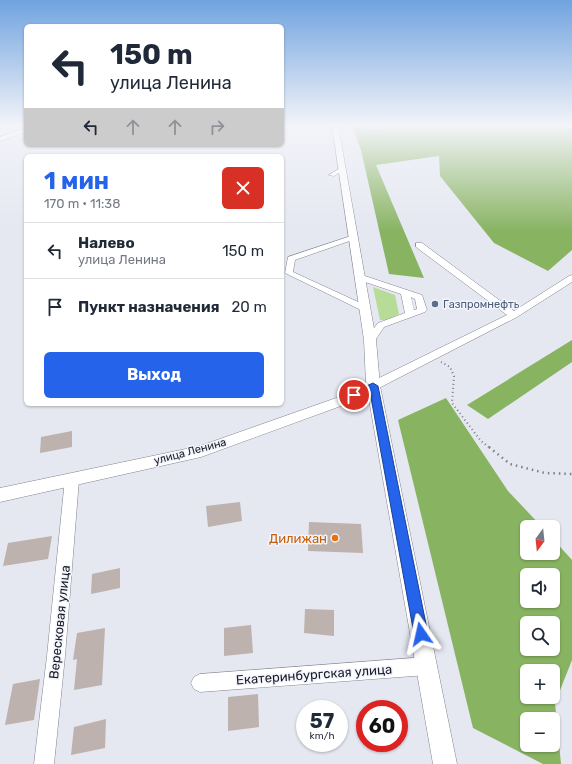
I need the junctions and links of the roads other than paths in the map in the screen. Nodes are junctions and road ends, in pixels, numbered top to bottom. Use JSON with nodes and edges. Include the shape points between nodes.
{"nodes":[{"id":1,"x":341,"y":161,"type":"edge"},
{"id":2,"x":342,"y":169,"type":"junction"},
{"id":3,"x":332,"y":175,"type":"dead end"},
{"id":4,"x":353,"y":236,"type":"junction"},
{"id":5,"x":420,"y":245,"type":"dead end"},
{"id":6,"x":359,"y":277,"type":"junction"},
{"id":7,"x":572,"y":278,"type":"edge"},
{"id":8,"x":405,"y":292,"type":"junction"},
{"id":9,"x":364,"y":308,"type":"junction"},
{"id":10,"x":410,"y":314,"type":"junction"},
{"id":11,"x":514,"y":315,"type":"junction"},
{"id":12,"x":370,"y":340,"type":"junction"},
{"id":13,"x":373,"y":386,"type":"junction"},
{"id":14,"x":72,"y":479,"type":"junction"},
{"id":15,"x":0,"y":495,"type":"edge"},
{"id":16,"x":427,"y":666,"type":"junction"},
{"id":17,"x":200,"y":683,"type":"dead end"},
{"id":18,"x":44,"y":764,"type":"edge"},
{"id":19,"x":445,"y":764,"type":"edge"}],
"edges":[{"from":1,"to":2,"type":"main road"},
{"from":2,"to":3,"type":"street"},
{"from":2,"to":4,"type":"main road"},
{"from":4,"to":6,"type":"main road"},
{"from":4,"to":9,"type":"street","via":[[291,259],[289,273]]},
{"from":5,"to":11,"type":"street"},
{"from":6,"to":8,"type":"street"},
{"from":6,"to":9,"type":"main road"},
{"from":7,"to":11,"type":"street"},
{"from":8,"to":10,"type":"street"},
{"from":8,"to":10,"type":"street","via":[[419,297],[422,310]]},
{"from":9,"to":12,"type":"main road"},
{"from":10,"to":12,"type":"street","via":[[381,325]]},
{"from":11,"to":13,"type":"street"},
{"from":12,"to":13,"type":"main road"},
{"from":13,"to":14,"type":"main road","name":"улица Ленина","via":[[344,400],[201,451]]},
{"from":13,"to":16,"type":"main road"},
{"from":14,"to":15,"type":"main road","name":"улица Ленина"},
{"from":14,"to":18,"type":"street","name":"Вересковая улица"},
{"from":16,"to":17,"type":"street","name":"Екатеринбургская улица"},
{"from":16,"to":19,"type":"main road"}]}
